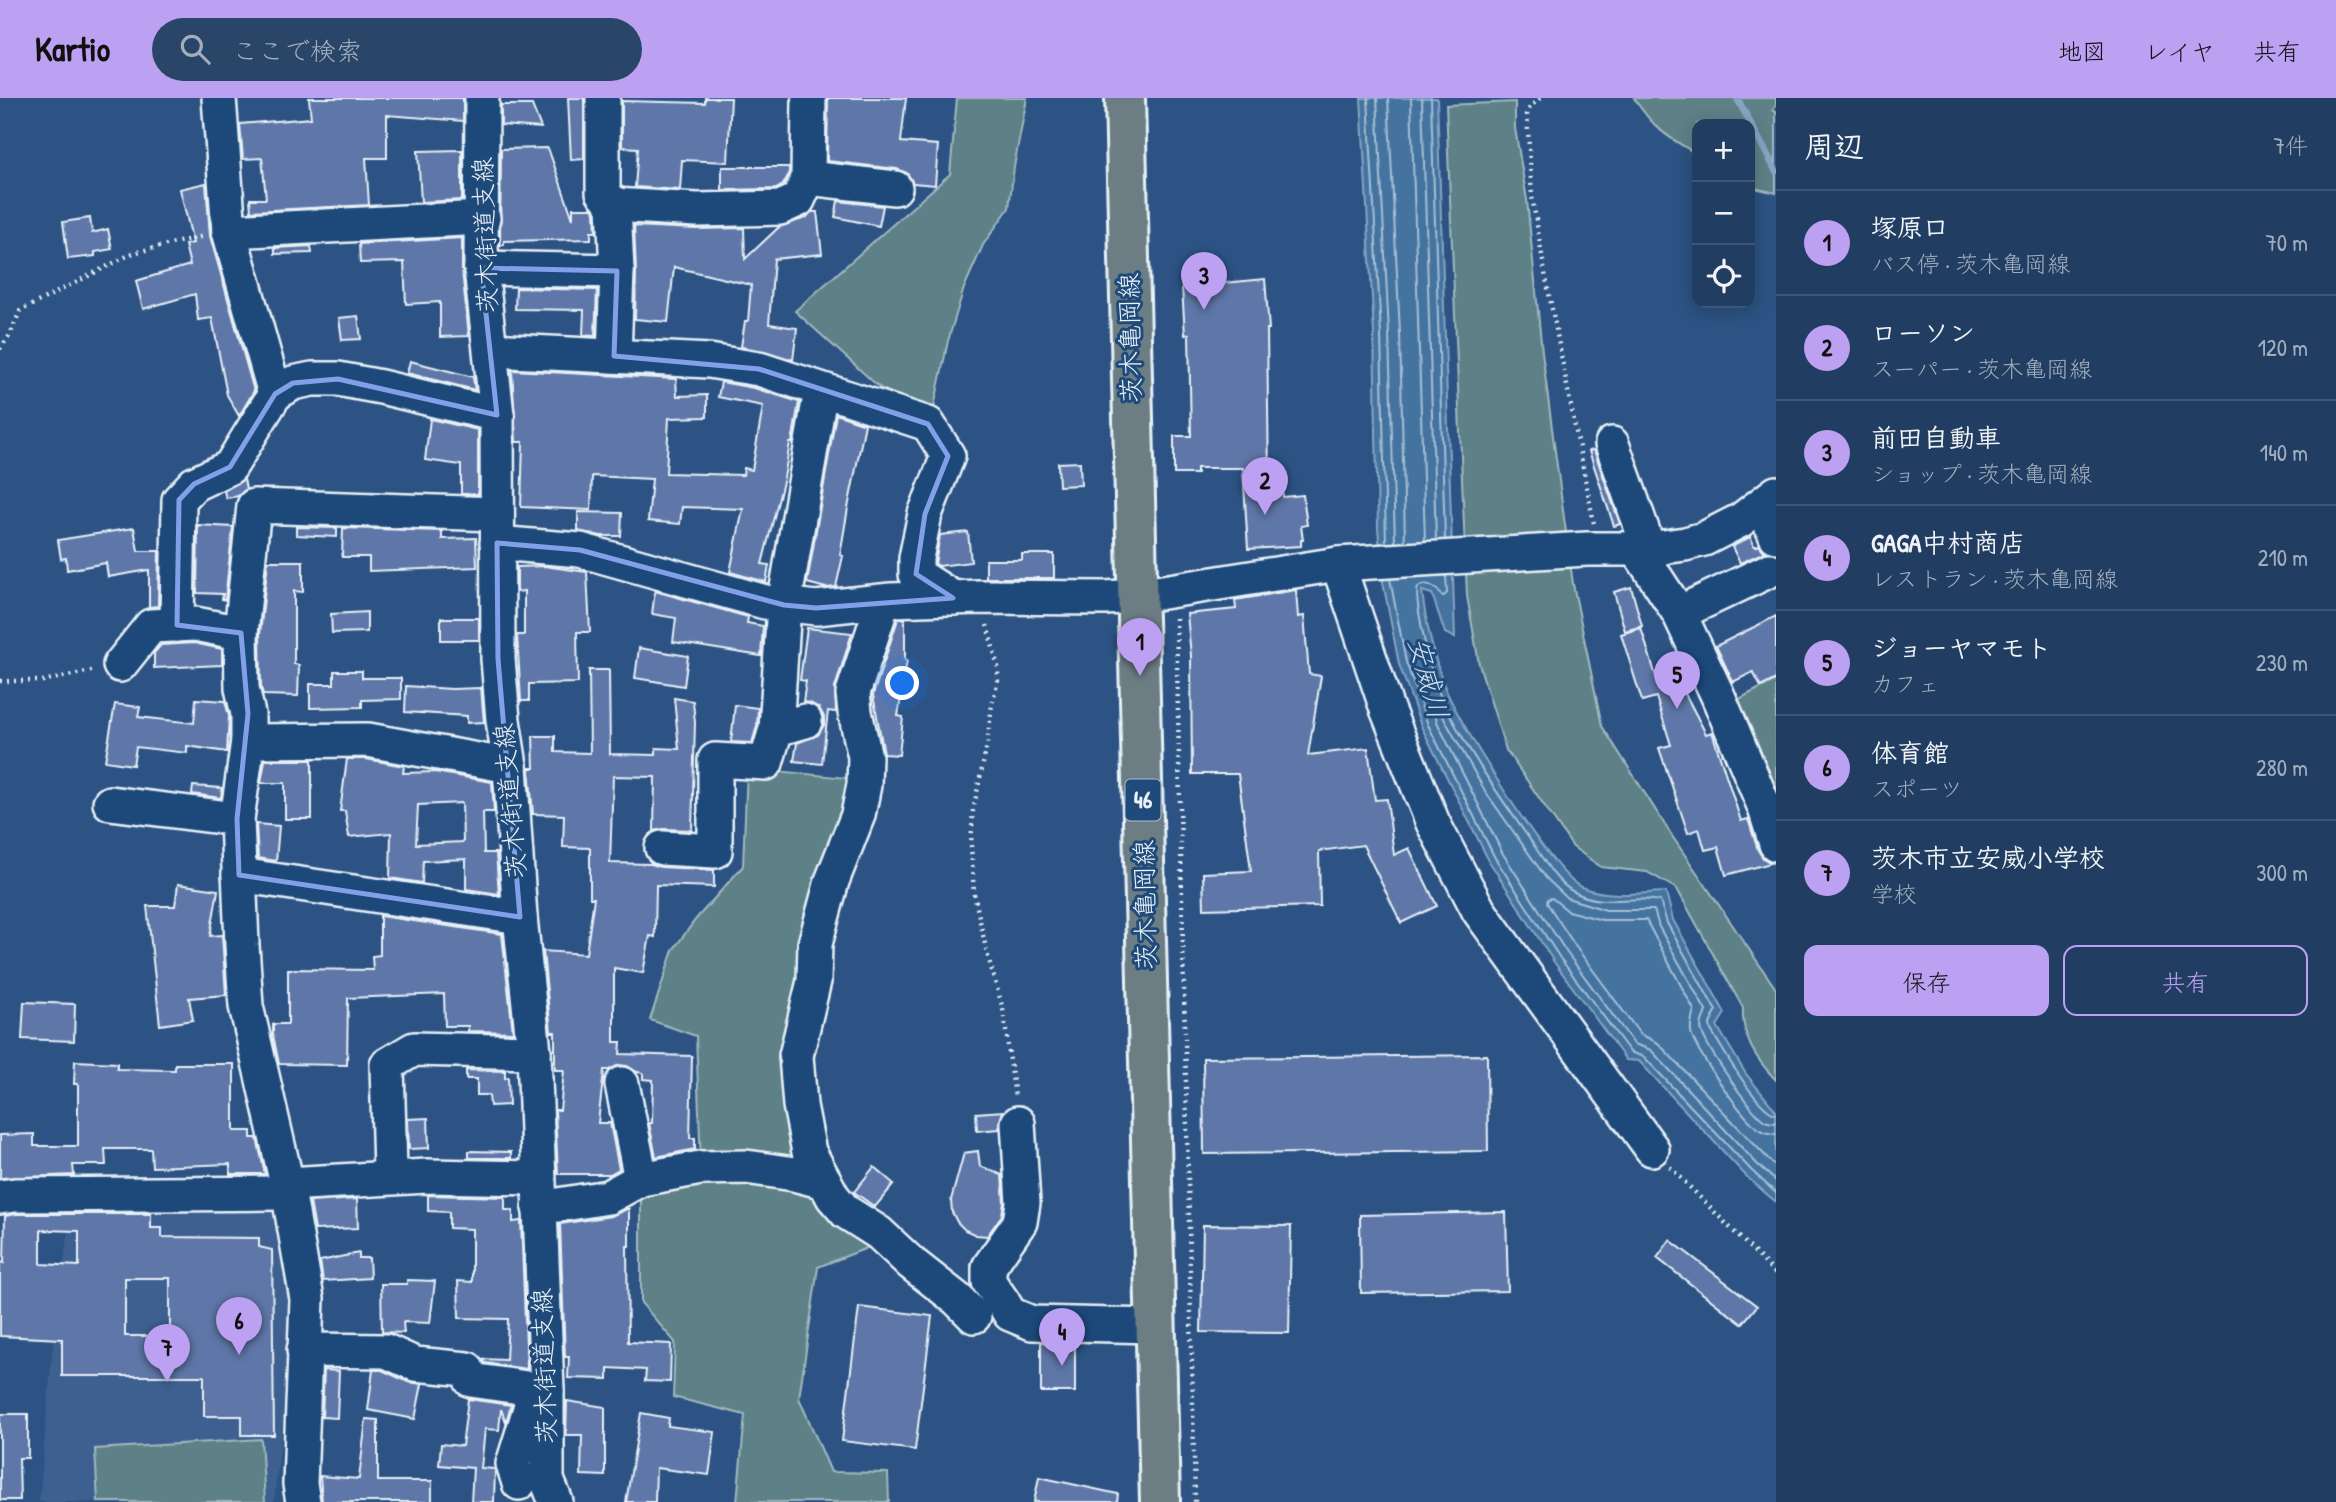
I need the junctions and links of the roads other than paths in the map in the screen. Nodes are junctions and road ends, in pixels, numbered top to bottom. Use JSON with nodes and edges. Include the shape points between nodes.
{"nodes":[{"id":1,"x":219,"y":98,"type":"edge"},
{"id":2,"x":482,"y":98,"type":"edge"},
{"id":3,"x":603,"y":98,"type":"edge"},
{"id":4,"x":809,"y":98,"type":"edge"},
{"id":5,"x":1125,"y":98,"type":"edge"},
{"id":6,"x":808,"y":178,"type":"junction"},
{"id":7,"x":895,"y":188,"type":"dead end"},
{"id":8,"x":614,"y":205,"type":"junction"},
{"id":9,"x":483,"y":218,"type":"junction"},
{"id":10,"x":229,"y":231,"type":"junction"},
{"id":11,"x":481,"y":268,"type":"junction"},
{"id":12,"x":617,"y":271,"type":"junction"},
{"id":13,"x":492,"y":350,"type":"junction"},
{"id":14,"x":614,"y":356,"type":"junction"},
{"id":15,"x":821,"y":390,"type":"junction"},
{"id":16,"x":275,"y":394,"type":"junction"},
{"id":17,"x":497,"y":415,"type":"junction"},
{"id":18,"x":1612,"y":444,"type":"dead end"},
{"id":19,"x":1769,"y":500,"type":"edge"},
{"id":20,"x":497,"y":529,"type":"junction"},
{"id":21,"x":1776,"y":536,"type":"edge"},
{"id":22,"x":1643,"y":549,"type":"junction"},
{"id":23,"x":1338,"y":564,"type":"junction"},
{"id":24,"x":1770,"y":570,"type":"dead end"},
{"id":25,"x":1138,"y":596,"type":"junction"},
{"id":26,"x":966,"y":597,"type":"junction"},
{"id":27,"x":883,"y":602,"type":"junction"},
{"id":28,"x":783,"y":605,"type":"junction"},
{"id":29,"x":1679,"y":613,"type":"junction"},
{"id":30,"x":177,"y":625,"type":"junction"},
{"id":31,"x":241,"y":633,"type":"junction"},
{"id":32,"x":120,"y":665,"type":"road end"},
{"id":33,"x":248,"y":741,"type":"junction"},
{"id":34,"x":510,"y":766,"type":"junction"},
{"id":35,"x":110,"y":803,"type":"dead end"},
{"id":36,"x":237,"y":819,"type":"junction"},
{"id":37,"x":1776,"y":844,"type":"edge"},
{"id":38,"x":662,"y":848,"type":"dead end"},
{"id":39,"x":239,"y":875,"type":"junction"},
{"id":40,"x":520,"y":917,"type":"junction"},
{"id":41,"x":534,"y":1052,"type":"junction"},
{"id":42,"x":622,"y":1084,"type":"dead end"},
{"id":43,"x":1018,"y":1123,"type":"road end"},
{"id":44,"x":1652,"y":1149,"type":"road end"},
{"id":45,"x":390,"y":1171,"type":"dead end"},
{"id":46,"x":641,"y":1179,"type":"junction"},
{"id":47,"x":825,"y":1182,"type":"junction"},
{"id":48,"x":287,"y":1188,"type":"junction"},
{"id":49,"x":538,"y":1193,"type":"junction"},
{"id":50,"x":0,"y":1197,"type":"edge"},
{"id":51,"x":974,"y":1316,"type":"dead end"},
{"id":52,"x":1154,"y":1326,"type":"junction"},
{"id":53,"x":304,"y":1350,"type":"junction"},
{"id":54,"x":542,"y":1390,"type":"junction"},
{"id":55,"x":532,"y":1492,"type":"edge"},
{"id":56,"x":303,"y":1502,"type":"edge"},
{"id":57,"x":1160,"y":1502,"type":"edge"}],
"edges":[{"from":1,"to":10,"type":"street"},
{"from":2,"to":9,"type":"street","name":"茨木街道支線"},
{"from":3,"to":8,"type":"street","via":[[603,192]]},
{"from":4,"to":6,"type":"street"},
{"from":5,"to":25,"type":"main road","name":"茨木亀岡線","number":"46"},
{"from":6,"to":7,"type":"street"},
{"from":6,"to":8,"type":"street","via":[[798,200],[780,208]]},
{"from":8,"to":12,"type":"street"},
{"from":9,"to":10,"type":"street"},
{"from":9,"to":11,"type":"street","name":"茨木街道支線"},
{"from":10,"to":16,"type":"street"},
{"from":11,"to":12,"type":"street"},
{"from":11,"to":13,"type":"street","name":"茨木街道支線"},
{"from":12,"to":14,"type":"street"},
{"from":13,"to":14,"type":"street"},
{"from":13,"to":17,"type":"street","name":"茨木街道支線"},
{"from":14,"to":15,"type":"street","via":[[709,361],[759,369]]},
{"from":15,"to":26,"type":"street","via":[[928,424],[948,456],[925,514],[916,574]]},
{"from":15,"to":28,"type":"street"},
{"from":16,"to":17,"type":"street","via":[[293,383],[338,379]]},
{"from":16,"to":30,"type":"street","via":[[230,467],[194,484],[179,500]]},
{"from":17,"to":20,"type":"street","name":"茨木街道支線"},
{"from":18,"to":22,"type":"street"},
{"from":19,"to":21,"type":"street"},
{"from":19,"to":22,"type":"street","via":[[1704,539]]},
{"from":20,"to":28,"type":"street"},
{"from":20,"to":31,"type":"street","via":[[254,506]]},
{"from":20,"to":34,"type":"street","name":"茨木街道支線","via":[[498,659]]},
{"from":22,"to":23,"type":"street"},
{"from":22,"to":29,"type":"street"},
{"from":23,"to":25,"type":"street"},
{"from":23,"to":44,"type":"street","via":[[1387,709],[1433,823],[1479,911]]},
{"from":24,"to":29,"type":"street"},
{"from":25,"to":26,"type":"street"},
{"from":25,"to":52,"type":"main road","name":"茨木亀岡線","number":"46"},
{"from":26,"to":27,"type":"street"},
{"from":27,"to":28,"type":"street","via":[[816,608]]},
{"from":27,"to":47,"type":"street","via":[[853,693],[865,757],[862,795],[815,944],[814,981],[796,1056],[809,1152]]},
{"from":28,"to":38,"type":"street","via":[[790,725],[766,763],[715,760],[715,851]]},
{"from":29,"to":37,"type":"street","via":[[1765,808]]},
{"from":30,"to":31,"type":"street"},
{"from":30,"to":32,"type":"street","via":[[151,626]]},
{"from":31,"to":33,"type":"street"},
{"from":33,"to":34,"type":"street","via":[[368,740]]},
{"from":33,"to":36,"type":"street"},
{"from":34,"to":40,"type":"street","name":"茨木街道支線"},
{"from":35,"to":36,"type":"street"},
{"from":36,"to":39,"type":"street"},
{"from":39,"to":40,"type":"street"},
{"from":39,"to":48,"type":"street","via":[[246,1006]]},
{"from":40,"to":41,"type":"street","name":"茨木街道支線"},
{"from":41,"to":45,"type":"street","via":[[414,1049],[387,1065]]},
{"from":41,"to":49,"type":"street","name":"茨木街道支線"},
{"from":42,"to":46,"type":"street"},
{"from":43,"to":52,"type":"street","via":[[1020,1222],[989,1267],[989,1282],[1010,1314],[1032,1323]]},
{"from":46,"to":47,"type":"street","via":[[701,1168],[746,1167]]},
{"from":46,"to":49,"type":"street","via":[[608,1197]]},
{"from":47,"to":51,"type":"street","via":[[846,1212],[879,1233]]},
{"from":48,"to":49,"type":"street","via":[[427,1176]]},
{"from":48,"to":50,"type":"street"},
{"from":48,"to":53,"type":"street","via":[[307,1299]]},
{"from":49,"to":54,"type":"street","name":"茨木街道支線"},
{"from":52,"to":57,"type":"main road","name":"茨木亀岡線","number":"46"},
{"from":53,"to":54,"type":"street","via":[[386,1351],[415,1364],[467,1369],[471,1380]]},
{"from":53,"to":56,"type":"street"},
{"from":54,"to":55,"type":"street","name":"茨木街道支線","via":[[513,1464]]}]}
